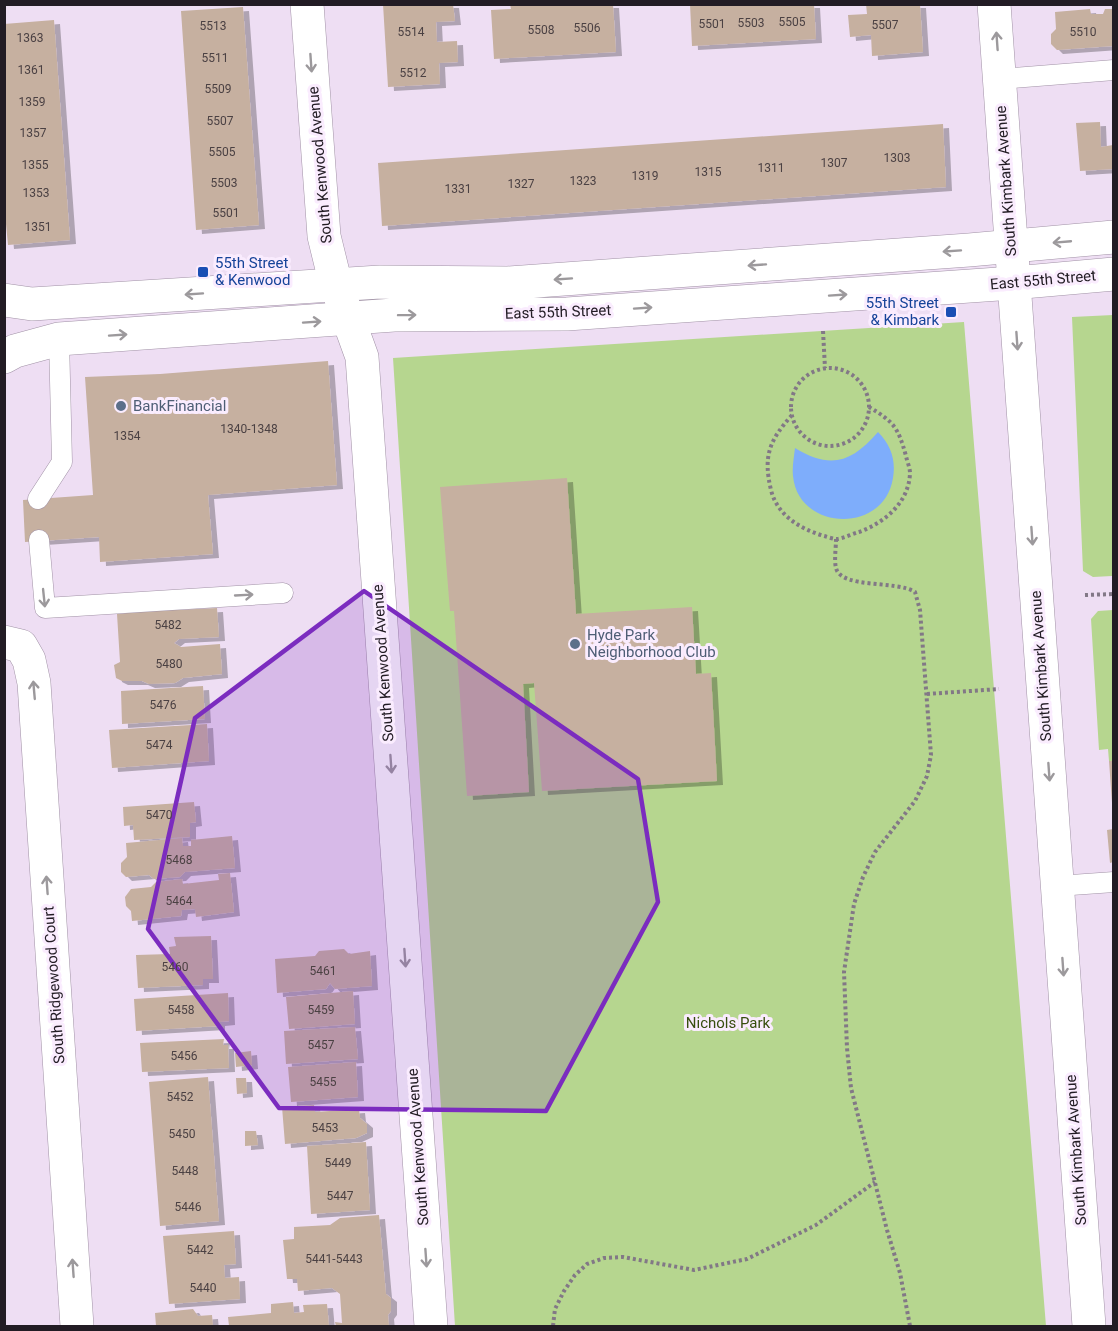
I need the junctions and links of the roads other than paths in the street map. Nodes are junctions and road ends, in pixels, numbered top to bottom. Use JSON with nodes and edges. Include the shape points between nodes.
{"nodes":[{"id":1,"x":307,"y":4,"type":"edge"},
{"id":2,"x":994,"y":4,"type":"edge"},
{"id":3,"x":1113,"y":70,"type":"edge"},
{"id":4,"x":1000,"y":79,"type":"junction"},
{"id":5,"x":1113,"y":237,"type":"edge"},
{"id":6,"x":1010,"y":246,"type":"junction"},
{"id":7,"x":1113,"y":274,"type":"edge"},
{"id":8,"x":1013,"y":283,"type":"junction"},
{"id":9,"x":336,"y":285,"type":"junction"},
{"id":10,"x":4,"y":300,"type":"edge"},
{"id":11,"x":348,"y":320,"type":"junction"},
{"id":12,"x":59,"y":339,"type":"junction"},
{"id":13,"x":4,"y":357,"type":"edge"},
{"id":14,"x":38,"y":500,"type":"dead end"},
{"id":15,"x":39,"y":540,"type":"dead end"},
{"id":16,"x":283,"y":593,"type":"dead end"},
{"id":17,"x":13,"y":644,"type":"edge"},
{"id":18,"x":1113,"y":882,"type":"edge"},
{"id":19,"x":1057,"y":886,"type":"junction"},
{"id":20,"x":77,"y":1326,"type":"edge"},
{"id":21,"x":431,"y":1326,"type":"edge"},
{"id":22,"x":1089,"y":1326,"type":"edge"}],
"edges":[{"from":1,"to":9,"type":"street","name":"South Kenwood Avenue","one_way":true,"via":[[324,236]]},
{"from":4,"to":2,"type":"street","name":"South Kimbark Avenue","one_way":true},
{"from":3,"to":4,"type":"lane"},
{"from":4,"to":6,"type":"street","name":"South Kimbark Avenue"},
{"from":5,"to":6,"type":"street","name":"East 55th Street","one_way":true},
{"from":6,"to":8,"type":"street","name":"South Kimbark Avenue"},
{"from":6,"to":9,"type":"street","name":"East 55th Street","one_way":true,"via":[[508,283]]},
{"from":7,"to":8,"type":"street","name":"East 55th Street"},
{"from":11,"to":8,"type":"street","name":"East 55th Street","one_way":true,"via":[[394,315],[567,314]]},
{"from":8,"to":19,"type":"street","name":"South Kimbark Avenue","one_way":true},
{"from":9,"to":10,"type":"street","name":"East 55th Street","one_way":true,"via":[[64,303]]},
{"from":9,"to":11,"type":"street","name":"South Kenwood Avenue"},
{"from":12,"to":11,"type":"street","name":"East 55th Street","one_way":true},
{"from":11,"to":21,"type":"street","name":"South Kenwood Avenue","one_way":true,"via":[[362,357]]},
{"from":12,"to":13,"type":"street","name":"East 55th Street"},
{"from":12,"to":14,"type":"lane","via":[[62,462]]},
{"from":15,"to":16,"type":"lane","one_way":true,"via":[[45,608]]},
{"from":20,"to":17,"type":"street","name":"South Ridgewood Court","one_way":true,"via":[[34,683],[29,660]]},
{"from":18,"to":19,"type":"lane"},
{"from":19,"to":22,"type":"street","name":"South Kimbark Avenue","one_way":true}]}
